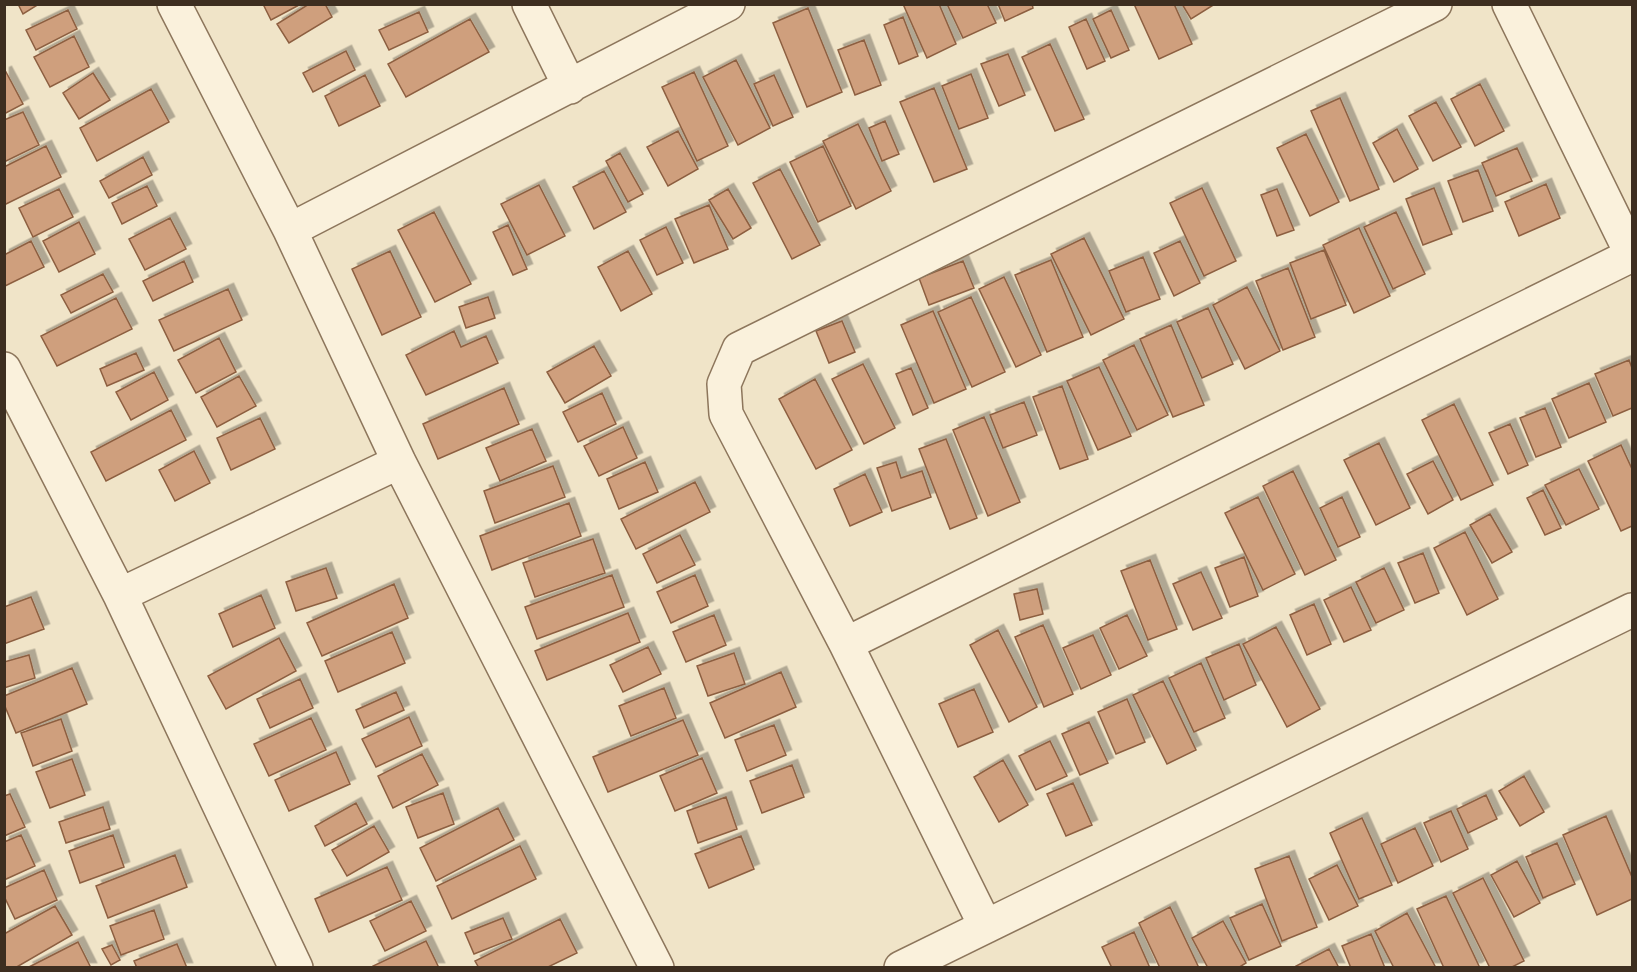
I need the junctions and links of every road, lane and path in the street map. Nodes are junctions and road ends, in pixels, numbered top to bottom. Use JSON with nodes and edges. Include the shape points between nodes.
{"nodes":[{"id":1,"x":174,"y":4,"type":"edge"},
{"id":2,"x":529,"y":4,"type":"edge"},
{"id":3,"x":729,"y":4,"type":"edge"},
{"id":4,"x":1435,"y":4,"type":"edge"},
{"id":5,"x":1509,"y":4,"type":"edge"},
{"id":6,"x":570,"y":87,"type":"junction"},
{"id":7,"x":290,"y":230,"type":"junction"},
{"id":8,"x":1632,"y":255,"type":"edge"},
{"id":9,"x":4,"y":369,"type":"edge"},
{"id":10,"x":399,"y":462,"type":"junction"},
{"id":11,"x":120,"y":595,"type":"junction"},
{"id":12,"x":1632,"y":610,"type":"edge"},
{"id":13,"x":846,"y":644,"type":"junction"},
{"id":14,"x":985,"y":925,"type":"junction"},
{"id":15,"x":297,"y":968,"type":"edge"},
{"id":16,"x":657,"y":968,"type":"edge"},
{"id":17,"x":901,"y":968,"type":"edge"}],
"edges":[{"from":1,"to":7,"type":"street"},
{"from":2,"to":6,"type":"street"},
{"from":3,"to":6,"type":"street"},
{"from":4,"to":13,"type":"street","via":[[739,349],[724,384],[726,414]]},
{"from":5,"to":8,"type":"street"},
{"from":6,"to":7,"type":"street"},
{"from":7,"to":10,"type":"street"},
{"from":8,"to":13,"type":"street"},
{"from":9,"to":11,"type":"street"},
{"from":10,"to":11,"type":"street"},
{"from":10,"to":16,"type":"street"},
{"from":11,"to":15,"type":"street"},
{"from":12,"to":14,"type":"street"},
{"from":13,"to":14,"type":"street"},
{"from":14,"to":17,"type":"street"}]}
